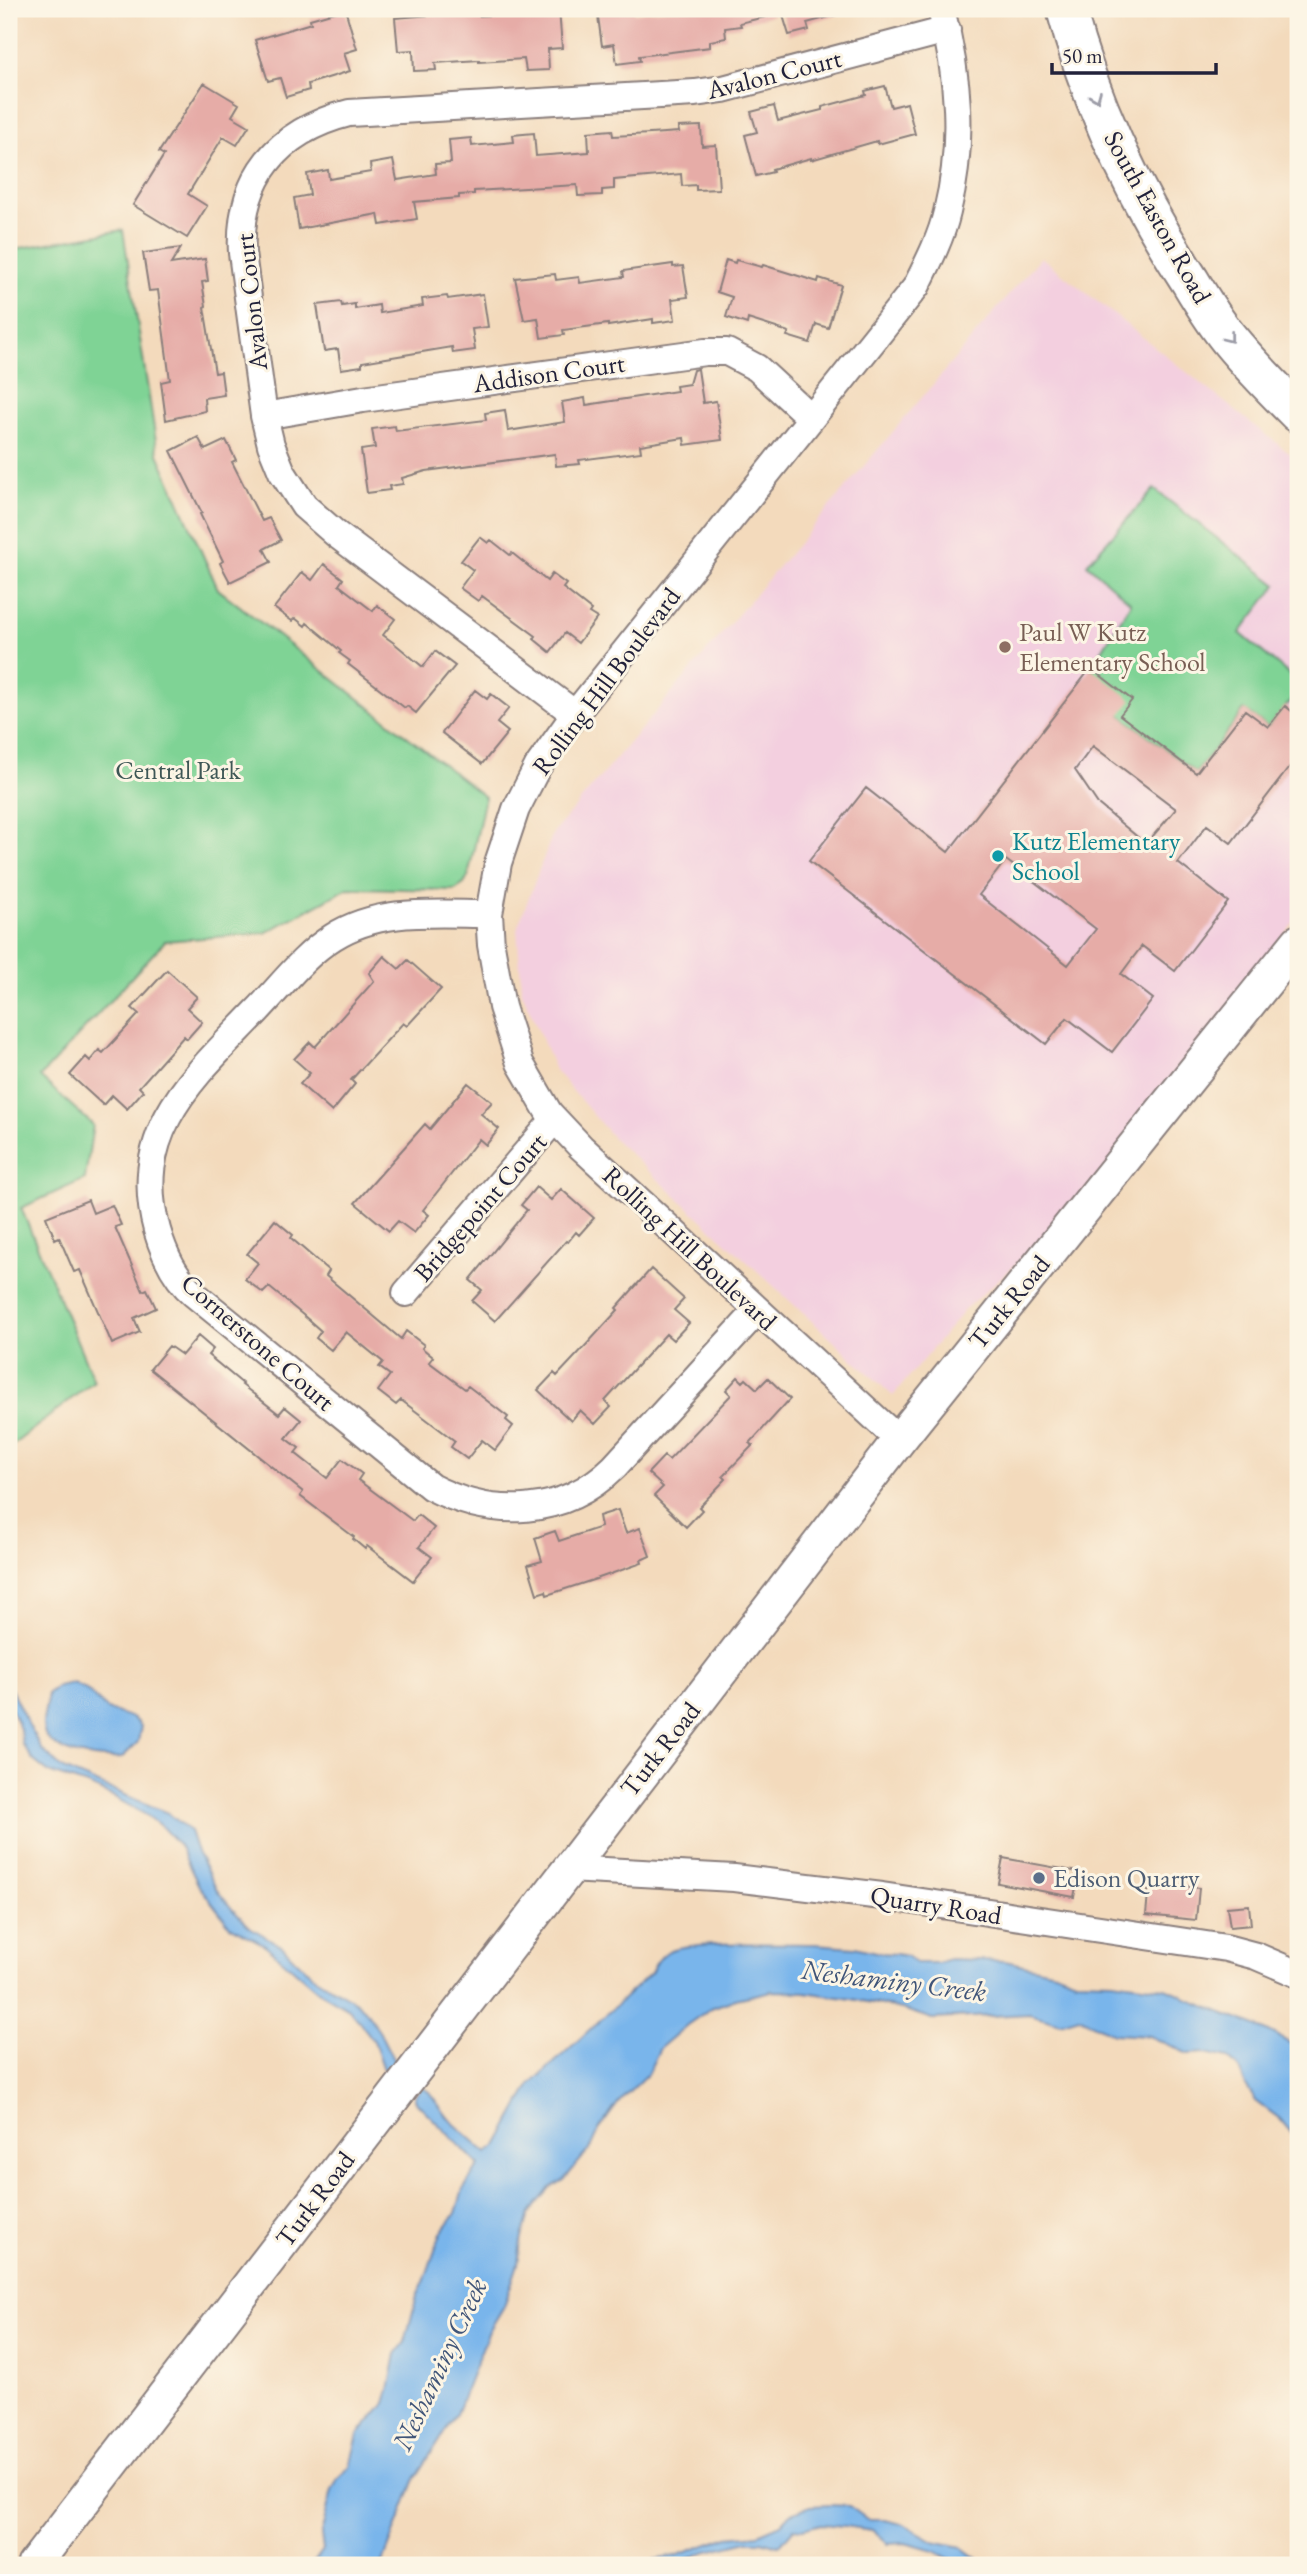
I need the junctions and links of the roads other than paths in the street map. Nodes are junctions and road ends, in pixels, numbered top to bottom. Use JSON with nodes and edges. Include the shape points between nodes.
{"nodes":[{"id":1,"x":1066,"y":9,"type":"edge"},
{"id":2,"x":944,"y":20,"type":"edge"},
{"id":3,"x":1298,"y":413,"type":"edge"},
{"id":4,"x":264,"y":416,"type":"junction"},
{"id":5,"x":811,"y":418,"type":"junction"},
{"id":6,"x":575,"y":714,"type":"junction"},
{"id":7,"x":489,"y":914,"type":"junction"},
{"id":8,"x":1298,"y":942,"type":"edge"},
{"id":9,"x":554,"y":1120,"type":"junction"},
{"id":10,"x":406,"y":1293,"type":"dead end"},
{"id":11,"x":757,"y":1311,"type":"junction"},
{"id":12,"x":899,"y":1440,"type":"junction"},
{"id":13,"x":568,"y":1869,"type":"junction"},
{"id":14,"x":1298,"y":1975,"type":"edge"},
{"id":15,"x":34,"y":2565,"type":"edge"}],
"edges":[{"from":1,"to":3,"type":"main road","name":"South Easton Road","one_way":true,"via":[[1090,82],[1136,189],[1171,252],[1210,313],[1258,373]]},
{"from":2,"to":4,"type":"street","name":"Avalon Court","via":[[709,91],[349,113],[300,132],[267,161],[253,183],[241,234]]},
{"from":2,"to":5,"type":"street","name":"Rolling Hill Boulevard","via":[[959,132],[947,213],[916,287]]},
{"from":4,"to":5,"type":"street","name":"Addison Court","via":[[727,352],[757,368]]},
{"from":4,"to":6,"type":"street","name":"Avalon Court","via":[[282,472],[304,506]]},
{"from":5,"to":6,"type":"street","name":"Rolling Hill Boulevard"},
{"from":6,"to":7,"type":"street","name":"Rolling Hill Boulevard","via":[[538,766],[516,809],[498,863]]},
{"from":7,"to":9,"type":"street","name":"Rolling Hill Boulevard","via":[[508,1031],[520,1063]]},
{"from":7,"to":11,"type":"street","name":"Cornerstone Court","via":[[412,913],[366,921],[334,936],[311,954],[203,1069],[163,1124],[152,1169],[155,1221],[176,1274],[190,1291],[431,1487],[461,1501],[504,1508],[560,1502],[593,1486]]},
{"from":8,"to":12,"type":"street","name":"Turk Road"},
{"from":9,"to":10,"type":"street","name":"Bridgepoint Court"},
{"from":9,"to":11,"type":"street","name":"Rolling Hill Boulevard"},
{"from":11,"to":12,"type":"street","name":"Rolling Hill Boulevard"},
{"from":12,"to":13,"type":"street","name":"Turk Road"},
{"from":13,"to":14,"type":"street","name":"Quarry Road","via":[[734,1878],[881,1896],[1201,1944],[1256,1956]]},
{"from":13,"to":15,"type":"street","name":"Turk Road"}]}
